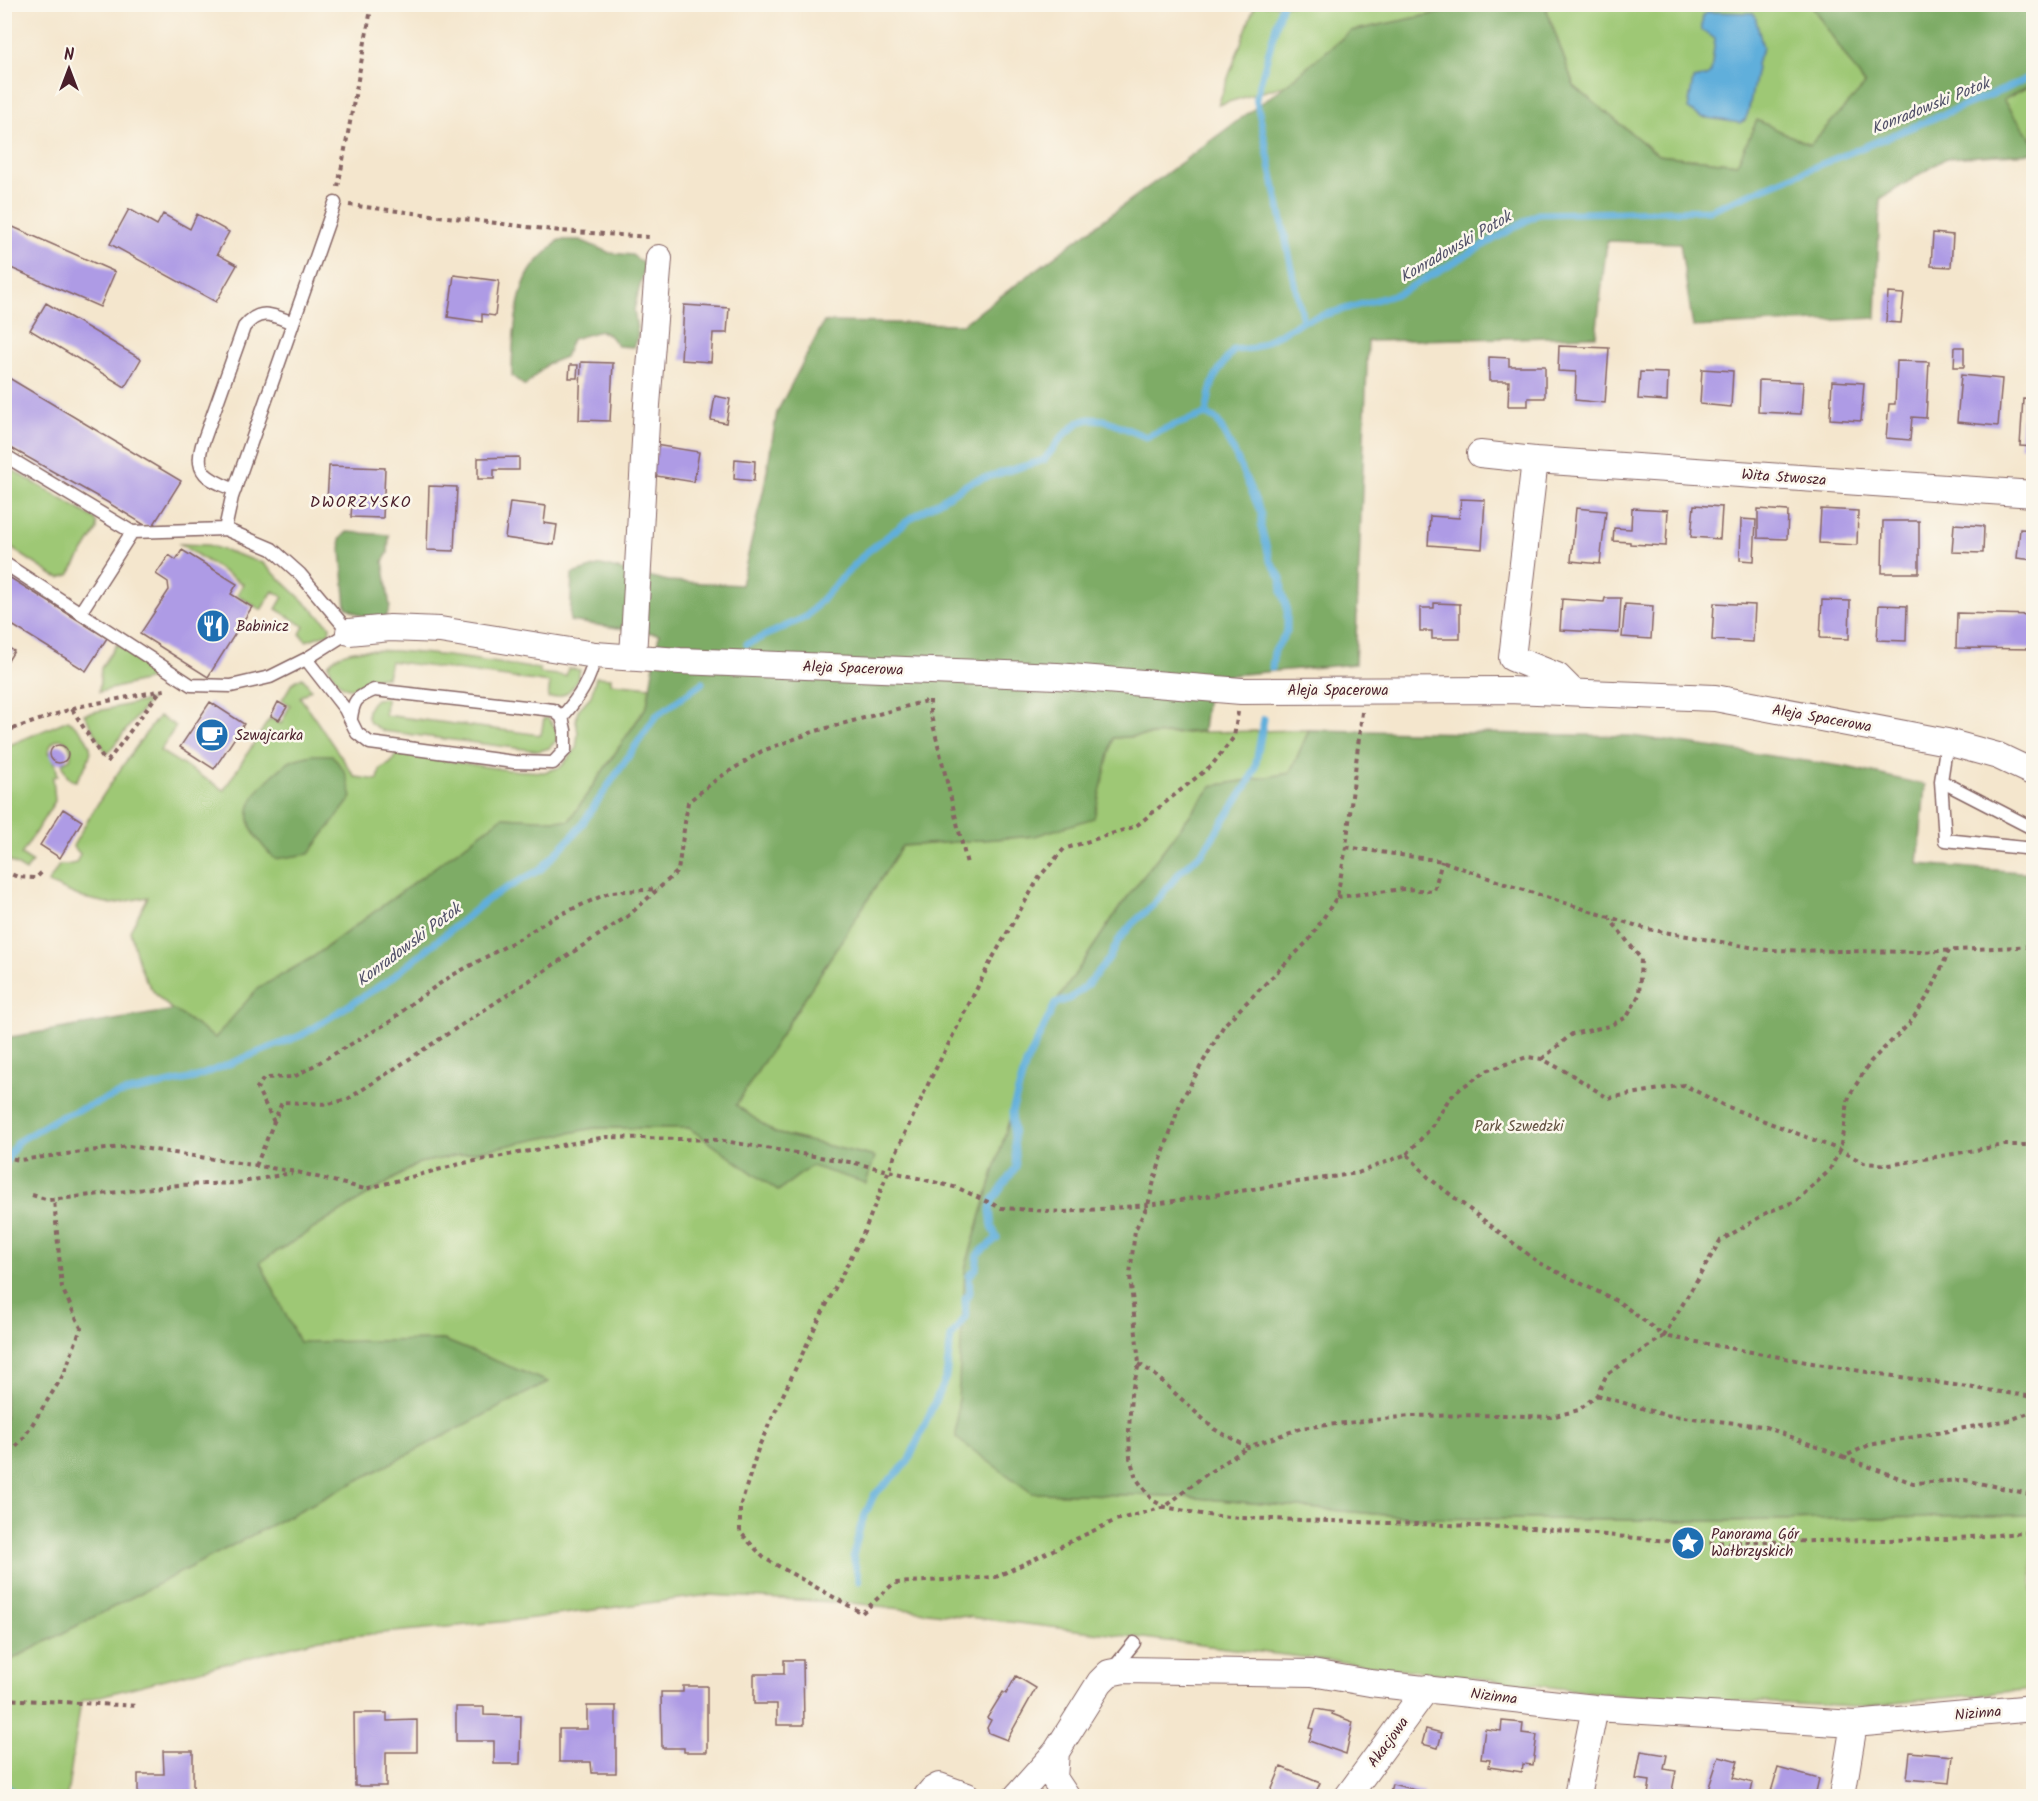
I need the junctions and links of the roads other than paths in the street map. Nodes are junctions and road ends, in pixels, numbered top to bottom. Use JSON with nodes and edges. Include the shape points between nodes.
{"nodes":[{"id":1,"x":335,"y":203,"type":"road end"},
{"id":2,"x":659,"y":258,"type":"road end"},
{"id":3,"x":293,"y":323,"type":"junction"},
{"id":4,"x":1480,"y":454,"type":"dead end"},
{"id":5,"x":4,"y":455,"type":"edge"},
{"id":6,"x":1535,"y":460,"type":"junction"},
{"id":7,"x":235,"y":490,"type":"junction"},
{"id":8,"x":2034,"y":494,"type":"edge"},
{"id":9,"x":225,"y":529,"type":"junction"},
{"id":10,"x":132,"y":532,"type":"junction"},
{"id":11,"x":4,"y":563,"type":"edge"},
{"id":12,"x":80,"y":613,"type":"junction"},
{"id":13,"x":349,"y":632,"type":"junction"},
{"id":14,"x":595,"y":655,"type":"junction"},
{"id":15,"x":633,"y":657,"type":"junction"},
{"id":16,"x":1512,"y":658,"type":"junction"},
{"id":17,"x":306,"y":659,"type":"junction"},
{"id":18,"x":1491,"y":690,"type":"junction"},
{"id":19,"x":1573,"y":692,"type":"junction"},
{"id":20,"x":562,"y":717,"type":"junction"},
{"id":21,"x":351,"y":718,"type":"junction"},
{"id":22,"x":1947,"y":742,"type":"junction"},
{"id":23,"x":2034,"y":773,"type":"edge"},
{"id":24,"x":1941,"y":781,"type":"junction"},
{"id":25,"x":2034,"y":829,"type":"edge"},
{"id":26,"x":2034,"y":849,"type":"edge"},
{"id":27,"x":1134,"y":1643,"type":"dead end"},
{"id":28,"x":1110,"y":1673,"type":"junction"},
{"id":29,"x":1427,"y":1688,"type":"junction"},
{"id":30,"x":1595,"y":1708,"type":"junction"},
{"id":31,"x":2034,"y":1708,"type":"edge"},
{"id":32,"x":1854,"y":1724,"type":"junction"},
{"id":33,"x":1056,"y":1752,"type":"junction"},
{"id":34,"x":927,"y":1797,"type":"edge"},
{"id":35,"x":968,"y":1797,"type":"edge"},
{"id":36,"x":1017,"y":1797,"type":"edge"},
{"id":37,"x":1066,"y":1797,"type":"edge"},
{"id":38,"x":1348,"y":1797,"type":"edge"},
{"id":39,"x":1577,"y":1797,"type":"edge"},
{"id":40,"x":1842,"y":1797,"type":"edge"}],
"edges":[{"from":1,"to":3,"type":"lane"},
{"from":2,"to":15,"type":"street"},
{"from":3,"to":7,"type":"lane"},
{"from":3,"to":7,"type":"lane","via":[[261,314],[244,327],[202,445],[199,456],[204,474]]},
{"from":4,"to":6,"type":"street","name":"Wita Stwosza"},
{"from":5,"to":10,"type":"lane"},
{"from":6,"to":8,"type":"street","name":"Wita Stwosza"},
{"from":6,"to":16,"type":"street"},
{"from":7,"to":9,"type":"lane"},
{"from":9,"to":10,"type":"lane"},
{"from":9,"to":13,"type":"lane","via":[[272,549],[300,574]]},
{"from":10,"to":12,"type":"lane"},
{"from":11,"to":12,"type":"lane"},
{"from":12,"to":17,"type":"lane","via":[[191,685],[231,686],[260,680]]},
{"from":13,"to":14,"type":"street","name":"Aleja Spacerowa","via":[[390,628],[440,630]]},
{"from":13,"to":17,"type":"lane"},
{"from":14,"to":15,"type":"street","name":"Aleja Spacerowa"},
{"from":14,"to":20,"type":"lane","via":[[591,675]]},
{"from":15,"to":18,"type":"street","name":"Aleja Spacerowa","via":[[1057,676],[1241,690]]},
{"from":16,"to":18,"type":"street"},
{"from":16,"to":19,"type":"street","via":[[1557,676]]},
{"from":17,"to":21,"type":"lane"},
{"from":18,"to":19,"type":"street","name":"Aleja Spacerowa"},
{"from":19,"to":22,"type":"street","name":"Aleja Spacerowa","via":[[1715,699]]},
{"from":20,"to":21,"type":"lane","via":[[553,710],[374,690],[356,699]]},
{"from":20,"to":21,"type":"lane","via":[[565,750],[553,763],[514,762],[370,743],[357,733]]},
{"from":22,"to":23,"type":"street","name":"Aleja Spacerowa","via":[[1998,756]]},
{"from":22,"to":24,"type":"lane"},
{"from":24,"to":25,"type":"lane"},
{"from":24,"to":26,"type":"lane","via":[[1945,840]]},
{"from":27,"to":28,"type":"lane"},
{"from":28,"to":29,"type":"street","name":"Nizinna","via":[[1312,1673]]},
{"from":28,"to":33,"type":"street","via":[[1100,1682]]},
{"from":29,"to":30,"type":"street","name":"Nizinna"},
{"from":29,"to":38,"type":"street","name":"Akacjowa"},
{"from":30,"to":32,"type":"street","name":"Nizinna"},
{"from":30,"to":39,"type":"street"},
{"from":31,"to":32,"type":"street","name":"Nizinna"},
{"from":32,"to":40,"type":"street"},
{"from":33,"to":36,"type":"street"},
{"from":33,"to":37,"type":"street","via":[[1054,1778]]},
{"from":34,"to":35,"type":"street","via":[[939,1785]]}]}
